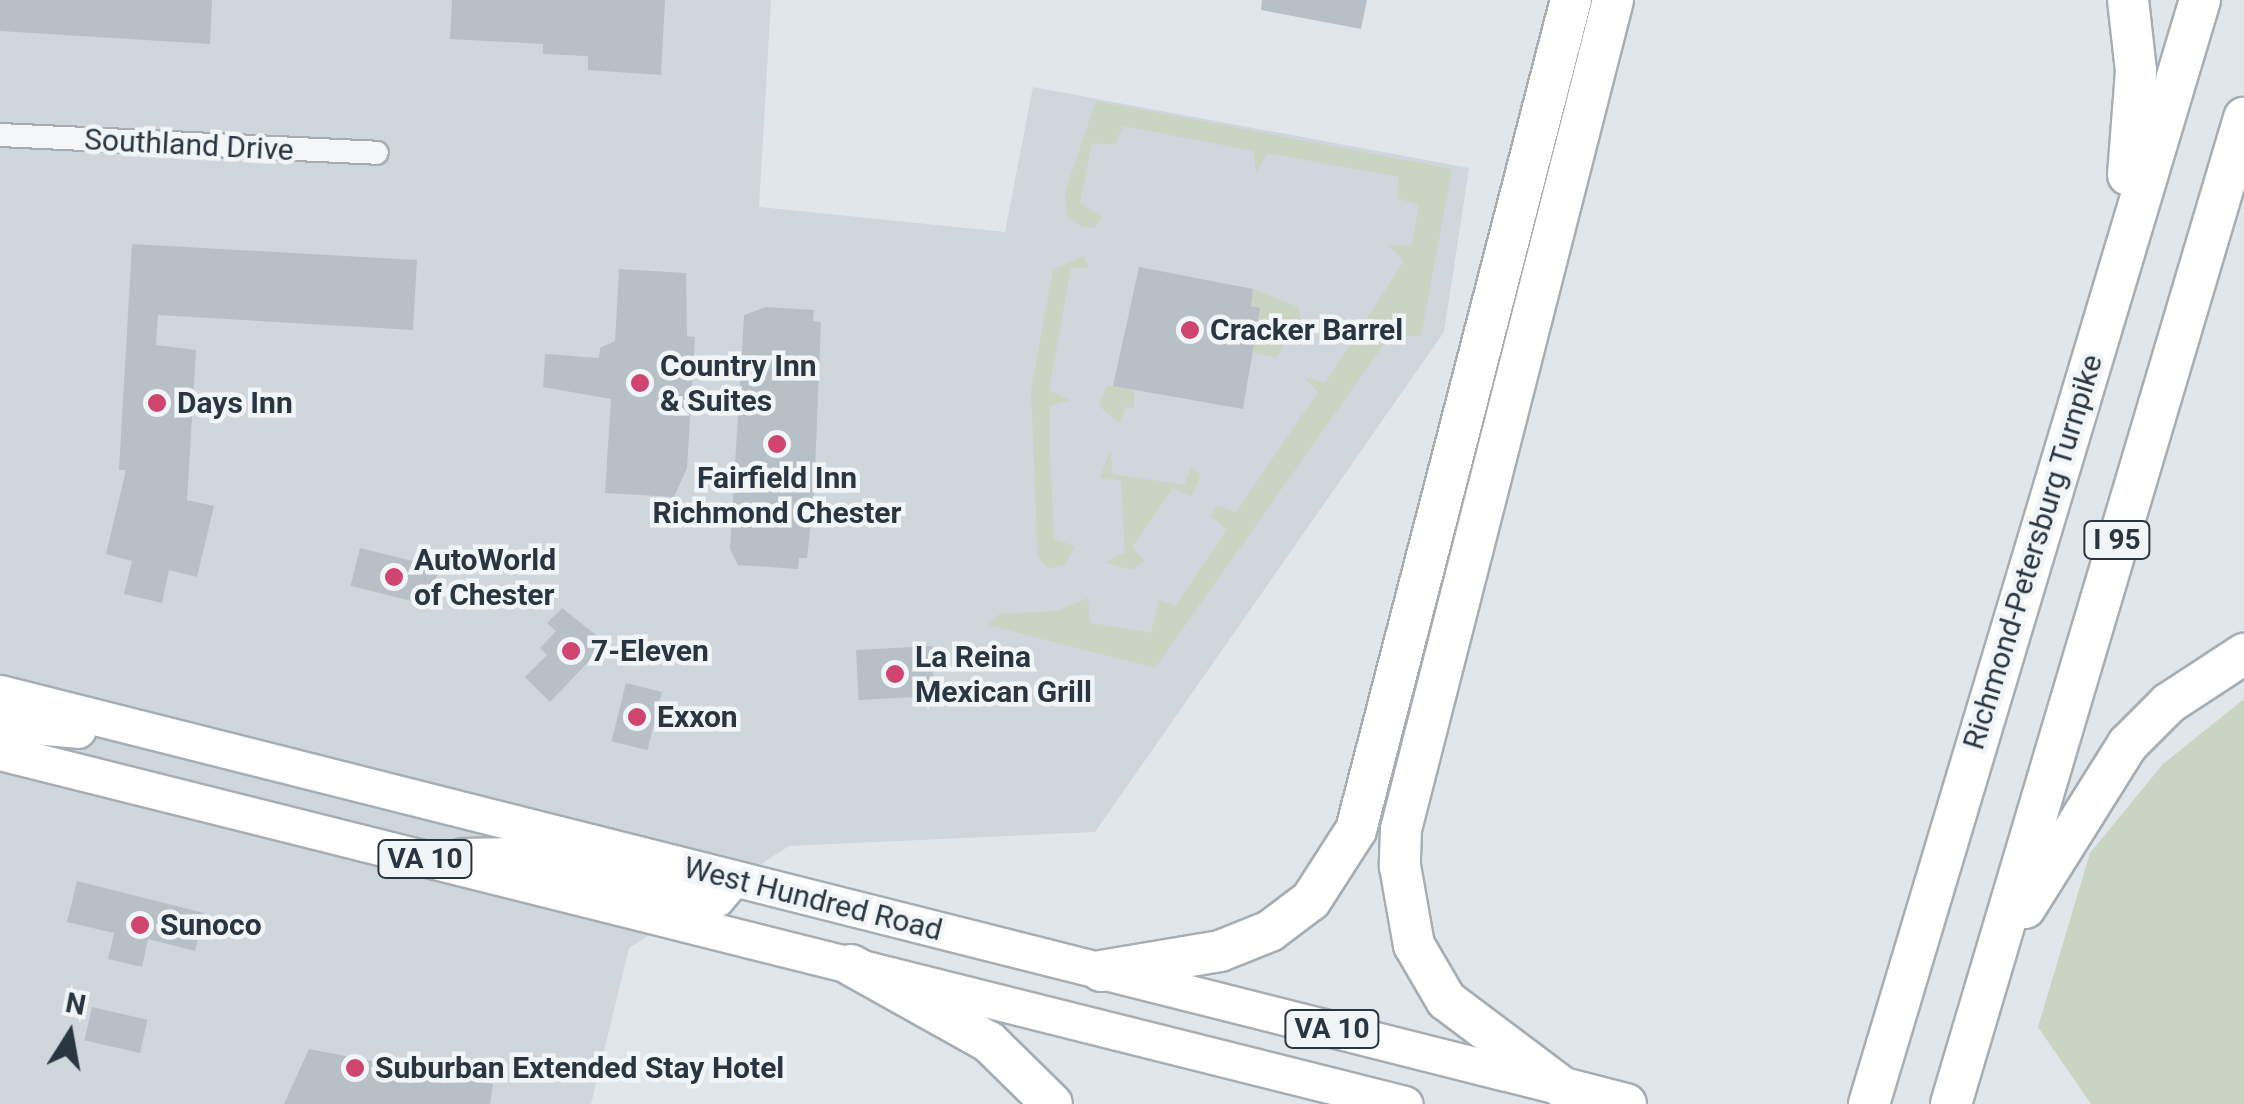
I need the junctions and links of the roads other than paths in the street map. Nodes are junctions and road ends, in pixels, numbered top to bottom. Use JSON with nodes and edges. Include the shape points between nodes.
{"nodes":[{"id":1,"x":1570,"y":0,"type":"edge"},
{"id":2,"x":1613,"y":0,"type":"edge"},
{"id":3,"x":2128,"y":0,"type":"edge"},
{"id":4,"x":2200,"y":0,"type":"edge"},
{"id":5,"x":2244,"y":118,"type":"edge"},
{"id":6,"x":0,"y":135,"type":"edge"},
{"id":7,"x":377,"y":154,"type":"dead end"},
{"id":8,"x":2119,"y":268,"type":"junction"},
{"id":9,"x":2244,"y":654,"type":"edge"},
{"id":10,"x":0,"y":693,"type":"edge"},
{"id":11,"x":0,"y":724,"type":"edge"},
{"id":12,"x":169,"y":737,"type":"junction"},
{"id":13,"x":0,"y":752,"type":"edge"},
{"id":14,"x":416,"y":857,"type":"junction"},
{"id":15,"x":732,"y":879,"type":"junction"},
{"id":16,"x":1993,"y":963,"type":"junction"},
{"id":17,"x":851,"y":965,"type":"junction"},
{"id":18,"x":1100,"y":971,"type":"junction"},
{"id":19,"x":1564,"y":1088,"type":"junction"},
{"id":20,"x":1871,"y":1097,"type":"edge"},
{"id":21,"x":1052,"y":1104,"type":"edge"},
{"id":22,"x":1406,"y":1104,"type":"edge"},
{"id":23,"x":1626,"y":1104,"type":"edge"},
{"id":24,"x":1952,"y":1104,"type":"edge"}],
"edges":[{"from":1,"to":18,"type":"highway","via":[[1356,830],[1311,900],[1270,931],[1220,952]]},
{"from":2,"to":19,"type":"highway","via":[[1401,828],[1400,866],[1414,945],[1446,1000]]},
{"from":3,"to":8,"type":"highway","via":[[2136,71]]},
{"from":4,"to":8,"type":"highway","name":"Richmond-Petersburg Turnpike","number":"I 95"},
{"from":5,"to":16,"type":"highway","number":"I 95"},
{"from":6,"to":7,"type":"street","name":"Southland Drive"},
{"from":8,"to":20,"type":"highway","name":"Richmond-Petersburg Turnpike","number":"I 95"},
{"from":9,"to":16,"type":"highway","via":[[2169,703],[2128,744]]},
{"from":10,"to":12,"type":"main road","name":"West Hundred Road","number":"VA 10"},
{"from":11,"to":12,"type":"main road"},
{"from":12,"to":15,"type":"main road","name":"West Hundred Road","number":"VA 10"},
{"from":13,"to":14,"type":"main road","name":"West Hundred Road","number":"VA 10"},
{"from":14,"to":15,"type":"main road","via":[[521,855],[701,899],[716,899]]},
{"from":14,"to":17,"type":"main road","name":"West Hundred Road","number":"VA 10"},
{"from":15,"to":18,"type":"main road","name":"West Hundred Road","number":"VA 10"},
{"from":16,"to":24,"type":"highway","number":"I 95"},
{"from":17,"to":21,"type":"highway","via":[[989,1042]]},
{"from":17,"to":22,"type":"main road","name":"West Hundred Road","number":"VA 10"},
{"from":18,"to":19,"type":"main road","name":"West Hundred Road","number":"VA 10"},
{"from":19,"to":23,"type":"highway","name":"West Hundred Road","number":"VA 10"}]}
